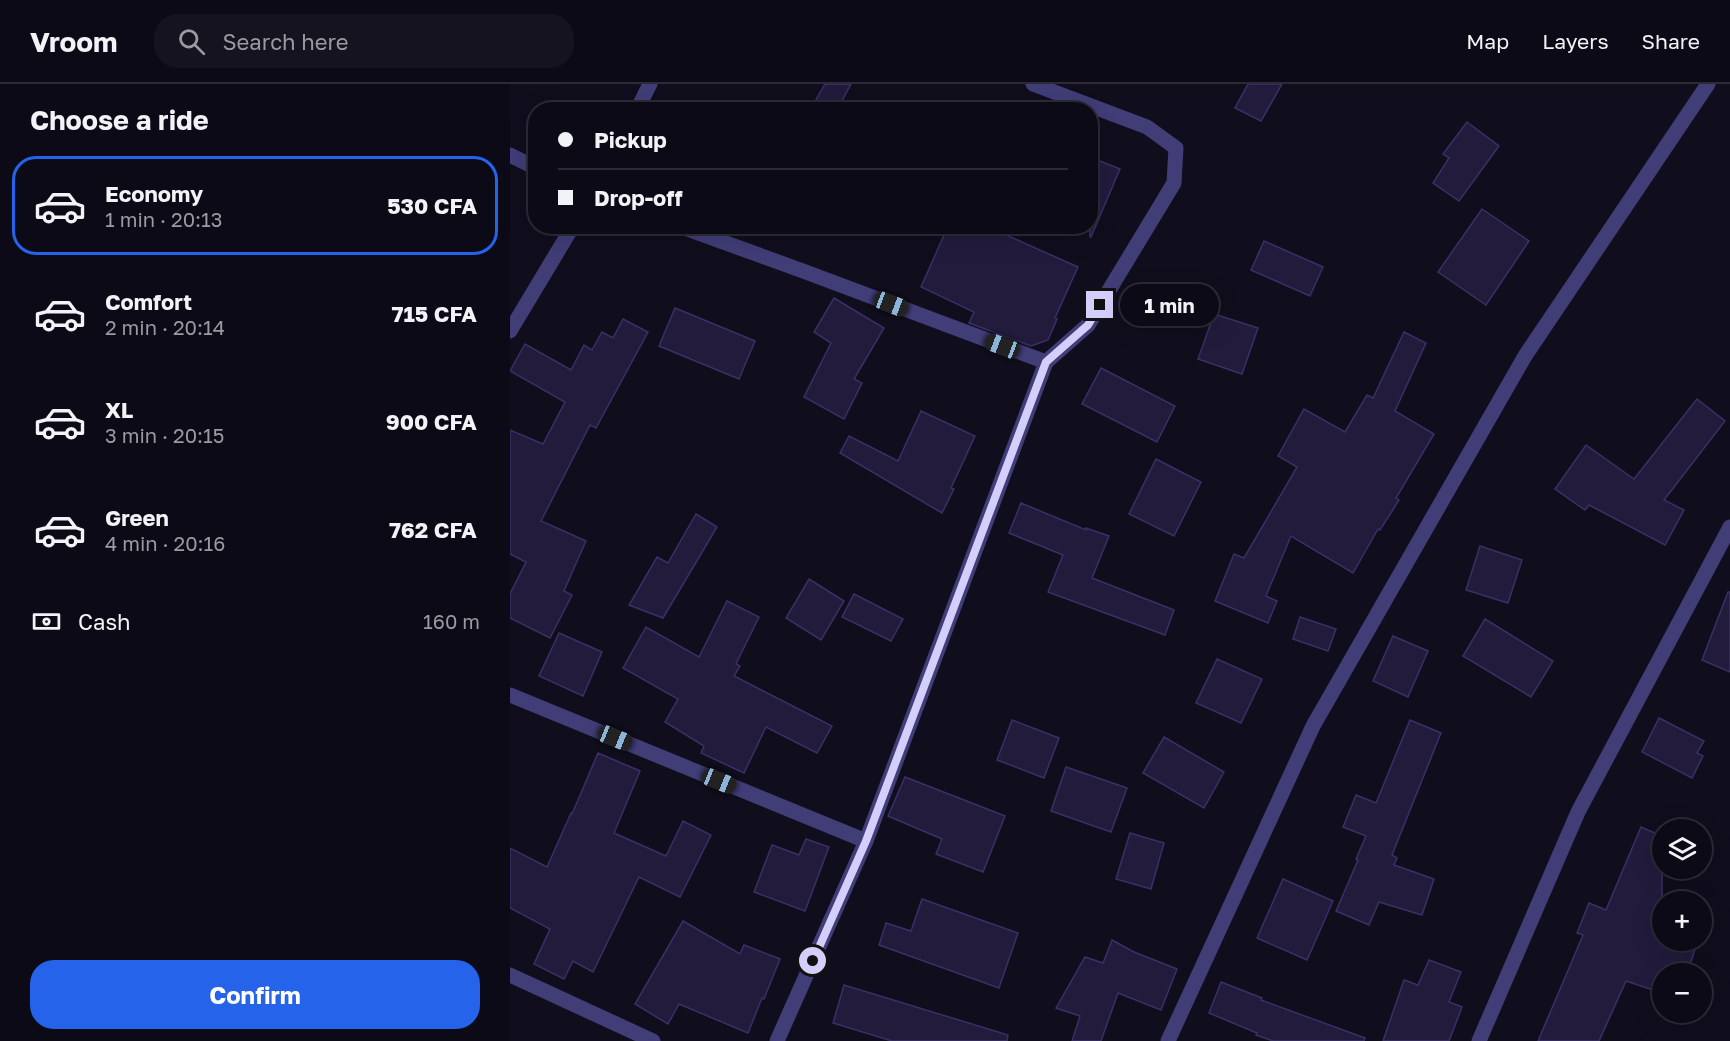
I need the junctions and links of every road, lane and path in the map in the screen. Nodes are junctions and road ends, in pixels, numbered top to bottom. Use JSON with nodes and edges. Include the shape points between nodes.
{"nodes":[{"id":1,"x":650,"y":84,"type":"edge"},
{"id":2,"x":1033,"y":84,"type":"edge"},
{"id":3,"x":1708,"y":84,"type":"edge"},
{"id":4,"x":641,"y":102,"type":"edge"},
{"id":5,"x":1081,"y":102,"type":"edge"},
{"id":6,"x":1098,"y":109,"type":"edge"},
{"id":7,"x":510,"y":155,"type":"edge"},
{"id":8,"x":528,"y":164,"type":"edge"},
{"id":9,"x":568,"y":234,"type":"edge"},
{"id":10,"x":701,"y":234,"type":"edge"},
{"id":11,"x":510,"y":331,"type":"edge"},
{"id":12,"x":1046,"y":362,"type":"junction"},
{"id":13,"x":1730,"y":527,"type":"edge"},
{"id":14,"x":510,"y":694,"type":"edge"},
{"id":15,"x":866,"y":841,"type":"junction"},
{"id":16,"x":510,"y":975,"type":"edge"},
{"id":17,"x":653,"y":1041,"type":"edge"},
{"id":18,"x":777,"y":1041,"type":"edge"},
{"id":19,"x":1168,"y":1041,"type":"edge"},
{"id":20,"x":1479,"y":1041,"type":"edge"}],
"edges":[{"from":1,"to":4,"type":"street"},
{"from":2,"to":5,"type":"street"},
{"from":3,"to":19,"type":"street","via":[[1526,356],[1313,726]]},
{"from":6,"to":12,"type":"street","via":[[1147,127],[1176,148],[1174,183],[1088,325]]},
{"from":7,"to":8,"type":"street"},
{"from":9,"to":11,"type":"street"},
{"from":10,"to":12,"type":"street"},
{"from":12,"to":15,"type":"street"},
{"from":13,"to":20,"type":"street","via":[[1578,812]]},
{"from":14,"to":15,"type":"street"},
{"from":15,"to":18,"type":"street"},
{"from":16,"to":17,"type":"street"}]}
